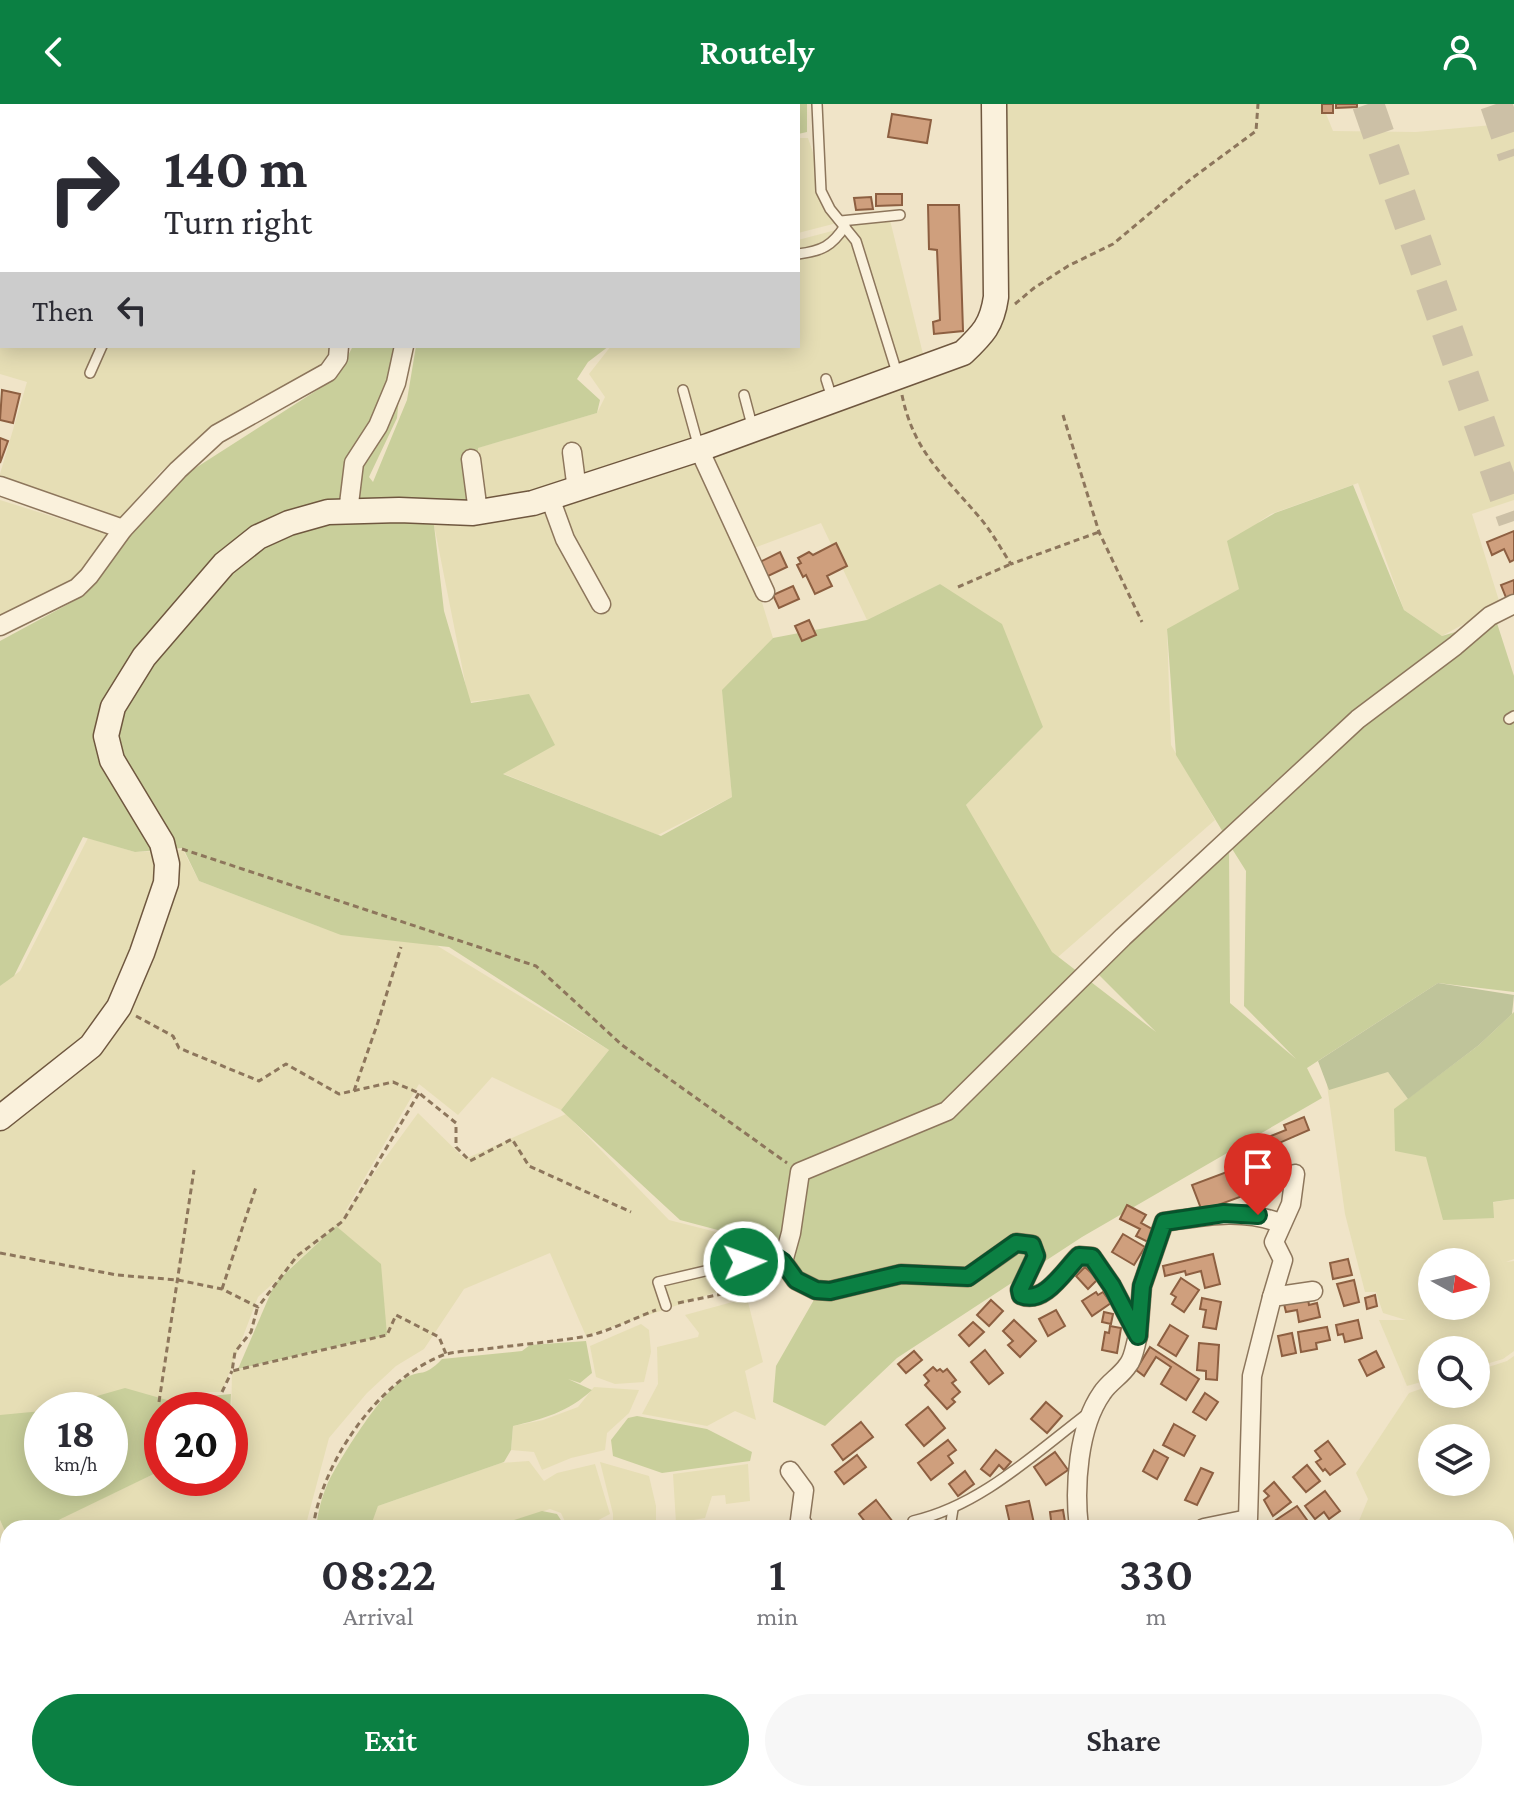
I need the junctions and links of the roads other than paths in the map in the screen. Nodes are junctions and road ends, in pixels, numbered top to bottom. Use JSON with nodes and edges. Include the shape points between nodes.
{"nodes":[{"id":1,"x":817,"y":104,"type":"edge"},
{"id":2,"x":994,"y":104,"type":"edge"},
{"id":3,"x":900,"y":215,"type":"dead end"},
{"id":4,"x":843,"y":224,"type":"junction"},
{"id":5,"x":800,"y":254,"type":"edge"},
{"id":6,"x":101,"y":348,"type":"edge"},
{"id":7,"x":339,"y":348,"type":"edge"},
{"id":8,"x":404,"y":348,"type":"edge"},
{"id":9,"x":90,"y":373,"type":"dead end"},
{"id":10,"x":898,"y":376,"type":"junction"},
{"id":11,"x":683,"y":390,"type":"dead end"},
{"id":12,"x":744,"y":395,"type":"dead end"},
{"id":13,"x":753,"y":429,"type":"junction"},
{"id":14,"x":699,"y":449,"type":"junction"},
{"id":15,"x":572,"y":452,"type":"dead end"},
{"id":16,"x":471,"y":459,"type":"dead end"},
{"id":17,"x":0,"y":486,"type":"edge"},
{"id":18,"x":577,"y":490,"type":"junction"},
{"id":19,"x":550,"y":498,"type":"junction"},
{"id":20,"x":348,"y":512,"type":"junction"},
{"id":21,"x":478,"y":512,"type":"junction"},
{"id":22,"x":123,"y":529,"type":"junction"},
{"id":23,"x":765,"y":592,"type":"dead end"},
{"id":24,"x":601,"y":604,"type":"dead end"},
{"id":25,"x":1514,"y":604,"type":"edge"},
{"id":26,"x":0,"y":626,"type":"edge"},
{"id":27,"x":0,"y":1118,"type":"edge"},
{"id":28,"x":1295,"y":1174,"type":"dead end"},
{"id":29,"x":1280,"y":1223,"type":"junction"},
{"id":30,"x":783,"y":1262,"type":"junction"},
{"id":31,"x":1313,"y":1291,"type":"dead end"},
{"id":32,"x":1272,"y":1297,"type":"junction"},
{"id":33,"x":666,"y":1306,"type":"road end"},
{"id":34,"x":1138,"y":1336,"type":"junction"},
{"id":35,"x":1091,"y":1411,"type":"junction"},
{"id":36,"x":790,"y":1471,"type":"dead end"},
{"id":37,"x":953,"y":1509,"type":"junction"},
{"id":38,"x":800,"y":1520,"type":"edge"},
{"id":39,"x":916,"y":1520,"type":"edge"},
{"id":40,"x":951,"y":1520,"type":"edge"},
{"id":41,"x":1078,"y":1520,"type":"edge"},
{"id":42,"x":1252,"y":1520,"type":"edge"}],
"edges":[{"from":1,"to":4,"type":"lane","via":[[821,191]]},
{"from":2,"to":10,"type":"street","via":[[993,319],[963,353]]},
{"from":3,"to":4,"type":"lane"},
{"from":4,"to":5,"type":"lane","via":[[834,243]]},
{"from":4,"to":10,"type":"lane","via":[[856,241]]},
{"from":6,"to":9,"type":"lane"},
{"from":7,"to":22,"type":"street","via":[[328,372],[217,434]]},
{"from":8,"to":20,"type":"street","via":[[384,412],[354,463]]},
{"from":10,"to":13,"type":"street","via":[[829,389]]},
{"from":11,"to":14,"type":"lane"},
{"from":12,"to":13,"type":"lane"},
{"from":13,"to":14,"type":"street"},
{"from":14,"to":18,"type":"street"},
{"from":14,"to":23,"type":"street"},
{"from":15,"to":18,"type":"street"},
{"from":16,"to":21,"type":"street"},
{"from":17,"to":22,"type":"street"},
{"from":18,"to":19,"type":"street"},
{"from":19,"to":21,"type":"street"},
{"from":19,"to":24,"type":"street","via":[[565,539]]},
{"from":20,"to":21,"type":"street"},
{"from":20,"to":27,"type":"street","via":[[289,523],[258,537],[224,564],[144,657],[113,707],[106,736],[112,760],[162,843],[166,883],[119,1007],[91,1046]]},
{"from":22,"to":26,"type":"street","via":[[77,588]]},
{"from":25,"to":30,"type":"street","via":[[1490,616],[1358,719],[1123,937],[947,1111],[800,1172]]},
{"from":28,"to":29,"type":"street","via":[[1291,1204]]},
{"from":29,"to":32,"type":"street","via":[[1274,1242],[1283,1260]]},
{"from":29,"to":34,"type":"street","via":[[1258,1215],[1224,1213],[1164,1222],[1142,1286]]},
{"from":30,"to":33,"type":"lane","via":[[773,1255],[658,1282]]},
{"from":30,"to":34,"type":"street","via":[[796,1280],[830,1291],[901,1274],[968,1277],[1016,1243],[1032,1245],[1036,1256],[1020,1290],[1029,1298],[1039,1297],[1079,1256],[1092,1257]]},
{"from":31,"to":32,"type":"street"},
{"from":32,"to":42,"type":"street","via":[[1252,1376]]},
{"from":34,"to":35,"type":"street","via":[[1130,1364],[1103,1390]]},
{"from":35,"to":37,"type":"lane"},
{"from":35,"to":41,"type":"street","via":[[1082,1448]]},
{"from":36,"to":38,"type":"street","via":[[804,1490]]},
{"from":37,"to":39,"type":"lane"},
{"from":37,"to":40,"type":"lane"}]}
